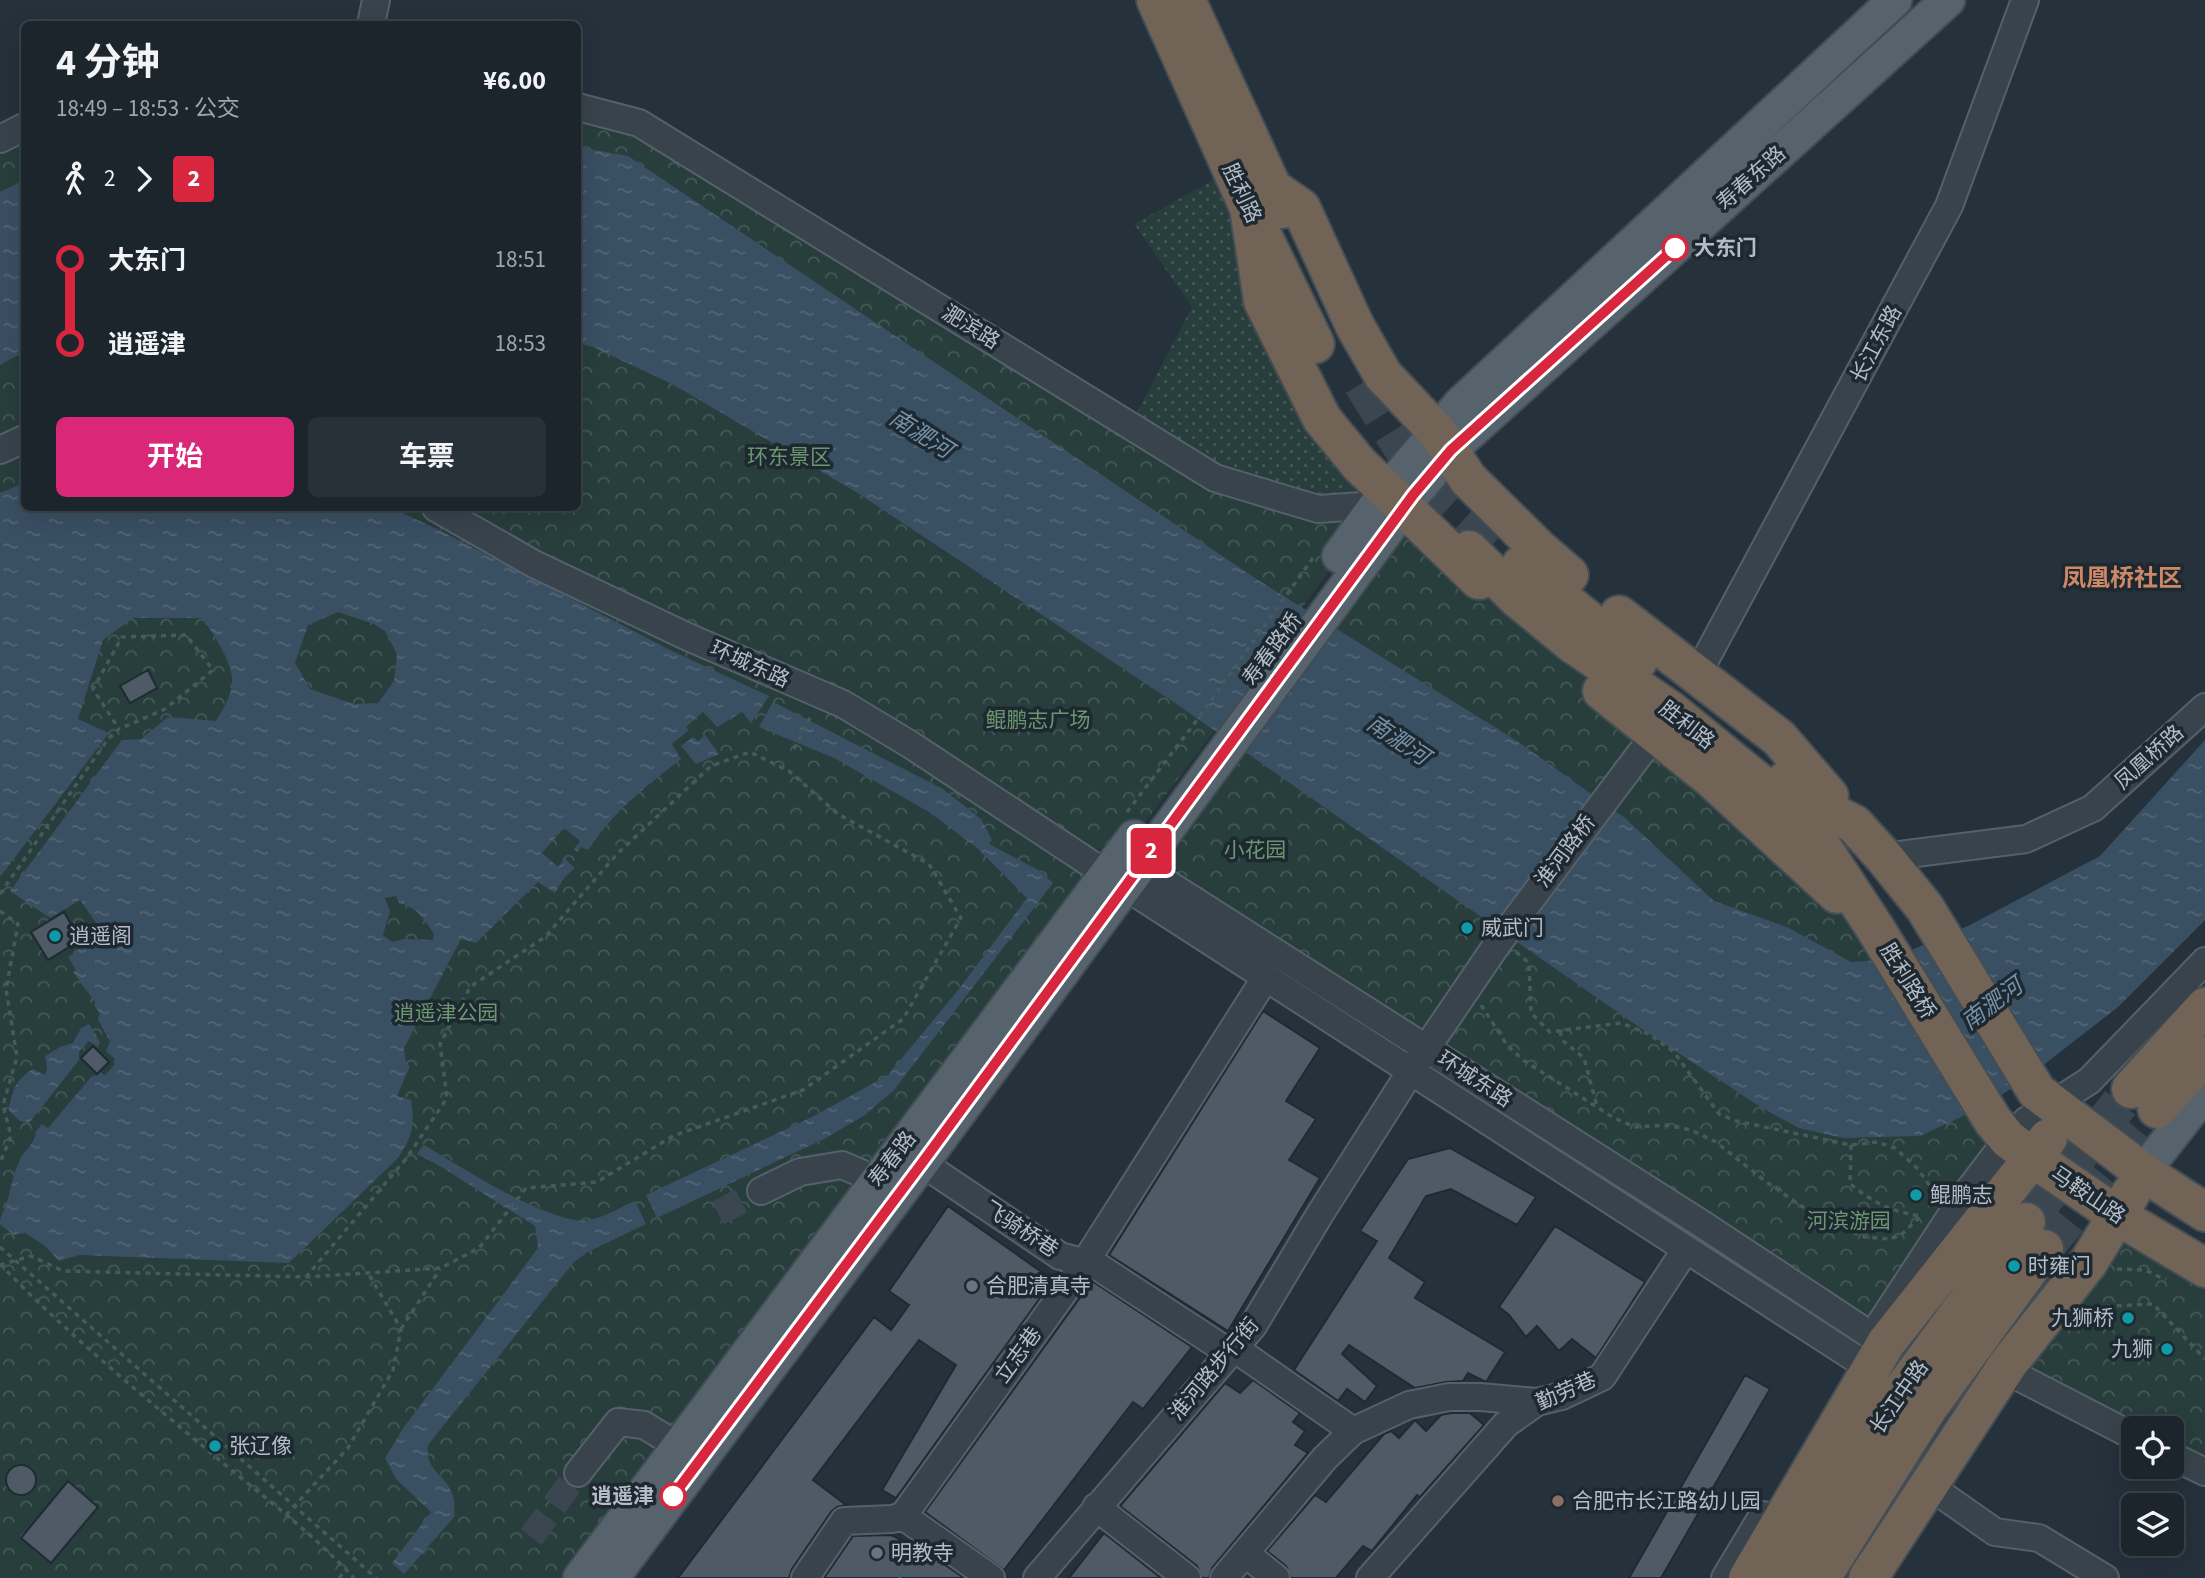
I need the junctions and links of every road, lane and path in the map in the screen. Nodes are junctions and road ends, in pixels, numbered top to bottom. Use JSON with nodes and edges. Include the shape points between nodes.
{"nodes":[{"id":1,"x":376,"y":0,"type":"edge"},
{"id":2,"x":1156,"y":0,"type":"edge"},
{"id":3,"x":1186,"y":0,"type":"edge"},
{"id":4,"x":1895,"y":0,"type":"edge"},
{"id":5,"x":1948,"y":0,"type":"edge"},
{"id":6,"x":2025,"y":0,"type":"edge"},
{"id":7,"x":372,"y":21,"type":"edge"},
{"id":8,"x":581,"y":108,"type":"edge"},
{"id":9,"x":21,"y":128,"type":"edge"},
{"id":10,"x":0,"y":139,"type":"edge"},
{"id":11,"x":1261,"y":198,"type":"junction"},
{"id":12,"x":1348,"y":383,"type":"tunnel mouth"},
{"id":13,"x":21,"y":440,"type":"edge"},
{"id":14,"x":1444,"y":441,"type":"junction"},
{"id":15,"x":0,"y":450,"type":"edge"},
{"id":16,"x":1389,"y":500,"type":"junction"},
{"id":17,"x":441,"y":511,"type":"edge"},
{"id":18,"x":1469,"y":550,"type":"dead end"},
{"id":19,"x":1337,"y":560,"type":"junction"},
{"id":20,"x":1521,"y":565,"type":"tunnel mouth"},
{"id":21,"x":1697,"y":675,"type":"junction"},
{"id":22,"x":2205,"y":707,"type":"edge"},
{"id":23,"x":812,"y":714,"type":"dead end"},
{"id":24,"x":119,"y":729,"type":"junction"},
{"id":25,"x":1655,"y":734,"type":"junction"},
{"id":26,"x":1207,"y":740,"type":"junction"},
{"id":27,"x":794,"y":749,"type":"dead end"},
{"id":28,"x":1854,"y":824,"type":"junction"},
{"id":29,"x":1884,"y":857,"type":"junction"},
{"id":30,"x":1123,"y":870,"type":"junction"},
{"id":31,"x":0,"y":894,"type":"edge"},
{"id":32,"x":0,"y":911,"type":"edge"},
{"id":33,"x":1875,"y":928,"type":"junction"},
{"id":34,"x":1501,"y":938,"type":"junction"},
{"id":35,"x":2205,"y":961,"type":"edge"},
{"id":36,"x":1266,"y":977,"type":"junction"},
{"id":37,"x":1469,"y":985,"type":"junction"},
{"id":38,"x":2205,"y":1007,"type":"edge"},
{"id":39,"x":1560,"y":1031,"type":"junction"},
{"id":40,"x":1426,"y":1048,"type":"junction"},
{"id":41,"x":2205,"y":1056,"type":"edge"},
{"id":42,"x":1411,"y":1071,"type":"junction"},
{"id":43,"x":2205,"y":1093,"type":"edge"},
{"id":44,"x":1,"y":1104,"type":"edge"},
{"id":45,"x":2052,"y":1104,"type":"junction"},
{"id":46,"x":1985,"y":1106,"type":"joint"},
{"id":47,"x":1598,"y":1108,"type":"junction"},
{"id":48,"x":1851,"y":1144,"type":"junction"},
{"id":49,"x":2020,"y":1148,"type":"junction"},
{"id":50,"x":0,"y":1163,"type":"edge"},
{"id":51,"x":922,"y":1163,"type":"junction"},
{"id":52,"x":2143,"y":1172,"type":"junction"},
{"id":53,"x":877,"y":1180,"type":"junction"},
{"id":54,"x":761,"y":1191,"type":"tunnel mouth"},
{"id":55,"x":1939,"y":1199,"type":"dead end"},
{"id":56,"x":2205,"y":1212,"type":"edge"},
{"id":57,"x":2118,"y":1216,"type":"junction"},
{"id":58,"x":1932,"y":1222,"type":"junction"},
{"id":59,"x":0,"y":1247,"type":"edge"},
{"id":60,"x":1686,"y":1249,"type":"junction"},
{"id":61,"x":1084,"y":1264,"type":"junction"},
{"id":62,"x":0,"y":1265,"type":"edge"},
{"id":63,"x":441,"y":1268,"type":"junction"},
{"id":64,"x":2205,"y":1268,"type":"edge"},
{"id":65,"x":2116,"y":1269,"type":"dead end"},
{"id":66,"x":368,"y":1273,"type":"junction"},
{"id":67,"x":306,"y":1277,"type":"junction"},
{"id":68,"x":2169,"y":1281,"type":"dead end"},
{"id":69,"x":2078,"y":1301,"type":"dead end"},
{"id":70,"x":401,"y":1329,"type":"junction"},
{"id":71,"x":1232,"y":1350,"type":"junction"},
{"id":72,"x":1872,"y":1352,"type":"junction"},
{"id":73,"x":2205,"y":1359,"type":"edge"},
{"id":74,"x":2005,"y":1370,"type":"junction"},
{"id":75,"x":1537,"y":1402,"type":"junction"},
{"id":76,"x":2121,"y":1430,"type":"edge"},
{"id":77,"x":1353,"y":1432,"type":"junction"},
{"id":78,"x":678,"y":1446,"type":"junction"},
{"id":79,"x":2184,"y":1462,"type":"edge"},
{"id":80,"x":2205,"y":1472,"type":"edge"},
{"id":81,"x":578,"y":1473,"type":"tunnel mouth"},
{"id":82,"x":1928,"y":1485,"type":"junction"},
{"id":83,"x":1096,"y":1507,"type":"junction"},
{"id":84,"x":286,"y":1515,"type":"junction"},
{"id":85,"x":903,"y":1516,"type":"junction"},
{"id":86,"x":1245,"y":1553,"type":"junction"},
{"id":87,"x":898,"y":1557,"type":"dead end"},
{"id":88,"x":346,"y":1570,"type":"junction"},
{"id":89,"x":374,"y":1576,"type":"edge"},
{"id":90,"x":339,"y":1578,"type":"edge"},
{"id":91,"x":354,"y":1578,"type":"edge"},
{"id":92,"x":580,"y":1578,"type":"edge"},
{"id":93,"x":612,"y":1578,"type":"edge"},
{"id":94,"x":805,"y":1578,"type":"edge"},
{"id":95,"x":900,"y":1578,"type":"edge"},
{"id":96,"x":992,"y":1578,"type":"edge"},
{"id":97,"x":1037,"y":1578,"type":"edge"},
{"id":98,"x":1187,"y":1578,"type":"edge"},
{"id":99,"x":1224,"y":1578,"type":"edge"},
{"id":100,"x":1276,"y":1578,"type":"edge"},
{"id":101,"x":1370,"y":1578,"type":"edge"},
{"id":102,"x":1725,"y":1578,"type":"edge"},
{"id":103,"x":1748,"y":1578,"type":"edge"},
{"id":104,"x":1784,"y":1578,"type":"edge"},
{"id":105,"x":1821,"y":1578,"type":"edge"},
{"id":106,"x":1868,"y":1578,"type":"edge"},
{"id":107,"x":2105,"y":1578,"type":"edge"}],
"edges":[{"from":1,"to":7,"type":"street"},
{"from":2,"to":11,"type":"highway","name":"胜利路"},
{"from":3,"to":11,"type":"highway","name":"胜利路"},
{"from":4,"to":14,"type":"main road","name":"寿春东路","via":[[1461,403]]},
{"from":5,"to":14,"type":"main road","name":"寿春东路"},
{"from":6,"to":21,"type":"street","name":"长江东路","via":[[1949,206]]},
{"from":8,"to":16,"type":"street","name":"淝滨路","via":[[639,123],[1215,478],[1318,509]]},
{"from":9,"to":10,"type":"street"},
{"from":11,"to":12,"type":"highway","name":"胜利路"},
{"from":11,"to":14,"type":"highway","via":[[1301,208],[1355,326],[1383,375]]},
{"from":11,"to":16,"type":"highway","via":[[1264,301],[1269,313],[1322,419]]},
{"from":13,"to":15,"type":"street"},
{"from":14,"to":16,"type":"main road","name":"寿春东路"},
{"from":14,"to":21,"type":"highway","via":[[1468,479],[1540,550]]},
{"from":16,"to":19,"type":"main road","name":"寿春东路"},
{"from":16,"to":25,"type":"highway"},
{"from":17,"to":30,"type":"street","name":"环城东路","via":[[534,564],[843,704],[1055,838]]},
{"from":18,"to":33,"type":"highway","name":"胜利路","via":[[1573,644],[1670,710],[1779,800],[1816,838]]},
{"from":19,"to":26,"type":"main road","name":"寿春路桥"},
{"from":19,"to":26,"type":"path"},
{"from":20,"to":28,"type":"highway","name":"胜利路","via":[[1741,748],[1814,804]]},
{"from":21,"to":28,"type":"highway","via":[[1779,738]]},
{"from":22,"to":29,"type":"street","name":"凤凰桥路","via":[[2093,808],[2026,839]]},
{"from":23,"to":27,"type":"path"},
{"from":24,"to":24,"type":"path","via":[[165,709],[213,670],[186,635],[122,637],[93,689]]},
{"from":24,"to":31,"type":"path"},
{"from":25,"to":33,"type":"highway","via":[[1712,779]]},
{"from":25,"to":34,"type":"street","name":"淮河路桥"},
{"from":26,"to":30,"type":"main road","name":"寿春路"},
{"from":28,"to":29,"type":"highway","name":"胜利路"},
{"from":29,"to":45,"type":"highway","name":"胜利路","via":[[1925,908]]},
{"from":30,"to":36,"type":"street","name":"环城东路"},
{"from":30,"to":40,"type":"street","name":"环城东路"},
{"from":30,"to":51,"type":"main road","name":"寿春路"},
{"from":30,"to":53,"type":"main road","name":"寿春路"},
{"from":32,"to":44,"type":"path","via":[[18,924],[6,989],[17,1057]]},
{"from":33,"to":46,"type":"highway","name":"胜利路桥"},
{"from":34,"to":37,"type":"street","name":"淮河路桥"},
{"from":34,"to":39,"type":"path","via":[[1529,963],[1531,1013],[1550,1032]]},
{"from":35,"to":45,"type":"street","via":[[2089,1081]]},
{"from":36,"to":42,"type":"street","name":"环城东路"},
{"from":36,"to":61,"type":"street","name":"立志巷"},
{"from":37,"to":40,"type":"street","name":"淮河路步行街"},
{"from":37,"to":47,"type":"path","via":[[1507,1045]]},
{"from":38,"to":41,"type":"highway","via":[[2144,1099]]},
{"from":39,"to":47,"type":"path","via":[[1562,1040],[1584,1058]]},
{"from":39,"to":48,"type":"path","via":[[1621,1023],[1649,1034],[1674,1052],[1719,1114]]},
{"from":40,"to":42,"type":"street","name":"淮河路步行街"},
{"from":40,"to":72,"type":"street","name":"环城东路"},
{"from":42,"to":60,"type":"street","name":"环城东路"},
{"from":42,"to":71,"type":"street","name":"淮河路步行街","via":[[1253,1326]]},
{"from":43,"to":52,"type":"main road"},
{"from":44,"to":50,"type":"path","via":[[11,1136]]},
{"from":45,"to":49,"type":"highway"},
{"from":45,"to":52,"type":"highway"},
{"from":46,"to":49,"type":"highway","name":"马鞍山路"},
{"from":47,"to":58,"type":"path","via":[[1635,1127],[1667,1125],[1716,1142],[1823,1221],[1865,1237],[1888,1239]]},
{"from":48,"to":55,"type":"path","via":[[1877,1142],[1895,1148],[1918,1169]]},
{"from":48,"to":58,"type":"path","via":[[1850,1184],[1874,1203]]},
{"from":49,"to":57,"type":"highway","name":"马鞍山路"},
{"from":49,"to":58,"type":"street"},
{"from":49,"to":72,"type":"highway"},
{"from":51,"to":61,"type":"street","name":"飞骑桥巷","via":[[1060,1256]]},
{"from":51,"to":93,"type":"main road","name":"寿春路"},
{"from":52,"to":56,"type":"highway"},
{"from":52,"to":57,"type":"highway"},
{"from":53,"to":54,"type":"street","via":[[842,1165],[800,1172]]},
{"from":53,"to":78,"type":"main road","name":"寿春路"},
{"from":57,"to":64,"type":"highway","name":"马鞍山路"},
{"from":57,"to":74,"type":"highway","via":[[2088,1263]]},
{"from":58,"to":72,"type":"street"},
{"from":59,"to":89,"type":"path"},
{"from":60,"to":72,"type":"street","name":"环城东路"},
{"from":60,"to":75,"type":"street","name":"勤劳巷","via":[[1602,1377]]},
{"from":61,"to":71,"type":"street","name":"飞骑桥巷","via":[[1097,1266]]},
{"from":61,"to":85,"type":"street","name":"立志巷"},
{"from":62,"to":67,"type":"path","via":[[31,1256],[63,1271]]},
{"from":62,"to":84,"type":"path","via":[[113,1371]]},
{"from":63,"to":66,"type":"path"},
{"from":63,"to":67,"type":"path","via":[[479,1248],[526,1188],[597,1182],[673,1136],[803,1090],[902,1019],[961,918],[929,864],[838,814],[789,771],[750,752],[710,766],[617,854],[545,937],[470,986],[440,1044],[447,1098],[406,1159]]},
{"from":63,"to":70,"type":"path"},
{"from":65,"to":68,"type":"path","via":[[2145,1270]]},
{"from":66,"to":67,"type":"path"},
{"from":66,"to":70,"type":"path"},
{"from":69,"to":73,"type":"path","via":[[2089,1308],[2153,1304]]},
{"from":70,"to":84,"type":"path","via":[[393,1370],[348,1448]]},
{"from":71,"to":77,"type":"street","name":"飞骑桥巷"},
{"from":71,"to":83,"type":"street","name":"淮河路步行街"},
{"from":72,"to":102,"type":"street"},
{"from":72,"to":103,"type":"highway"},
{"from":74,"to":76,"type":"street"},
{"from":74,"to":82,"type":"highway"},
{"from":75,"to":77,"type":"street","via":[[1449,1397],[1409,1405]]},
{"from":75,"to":101,"type":"street","name":"勤劳巷","via":[[1506,1424]]},
{"from":77,"to":86,"type":"street","via":[[1325,1458]]},
{"from":78,"to":81,"type":"street","via":[[645,1424],[618,1422]]},
{"from":78,"to":92,"type":"main road","name":"寿春路"},
{"from":79,"to":80,"type":"street"},
{"from":82,"to":106,"type":"highway"},
{"from":82,"to":107,"type":"street","via":[[1995,1532],[2039,1538]]},
{"from":83,"to":97,"type":"street","name":"淮河路步行街"},
{"from":83,"to":98,"type":"street"},
{"from":84,"to":88,"type":"path"},
{"from":85,"to":94,"type":"street","via":[[844,1521]]},
{"from":85,"to":96,"type":"street"},
{"from":86,"to":99,"type":"street"},
{"from":86,"to":100,"type":"street"},
{"from":87,"to":95,"type":"path","via":[[905,1563]]},
{"from":88,"to":90,"type":"path"},
{"from":88,"to":91,"type":"path"},
{"from":104,"to":105,"type":"highway","name":"长江中路","via":[[1881,1419],[2035,1236]]}]}
